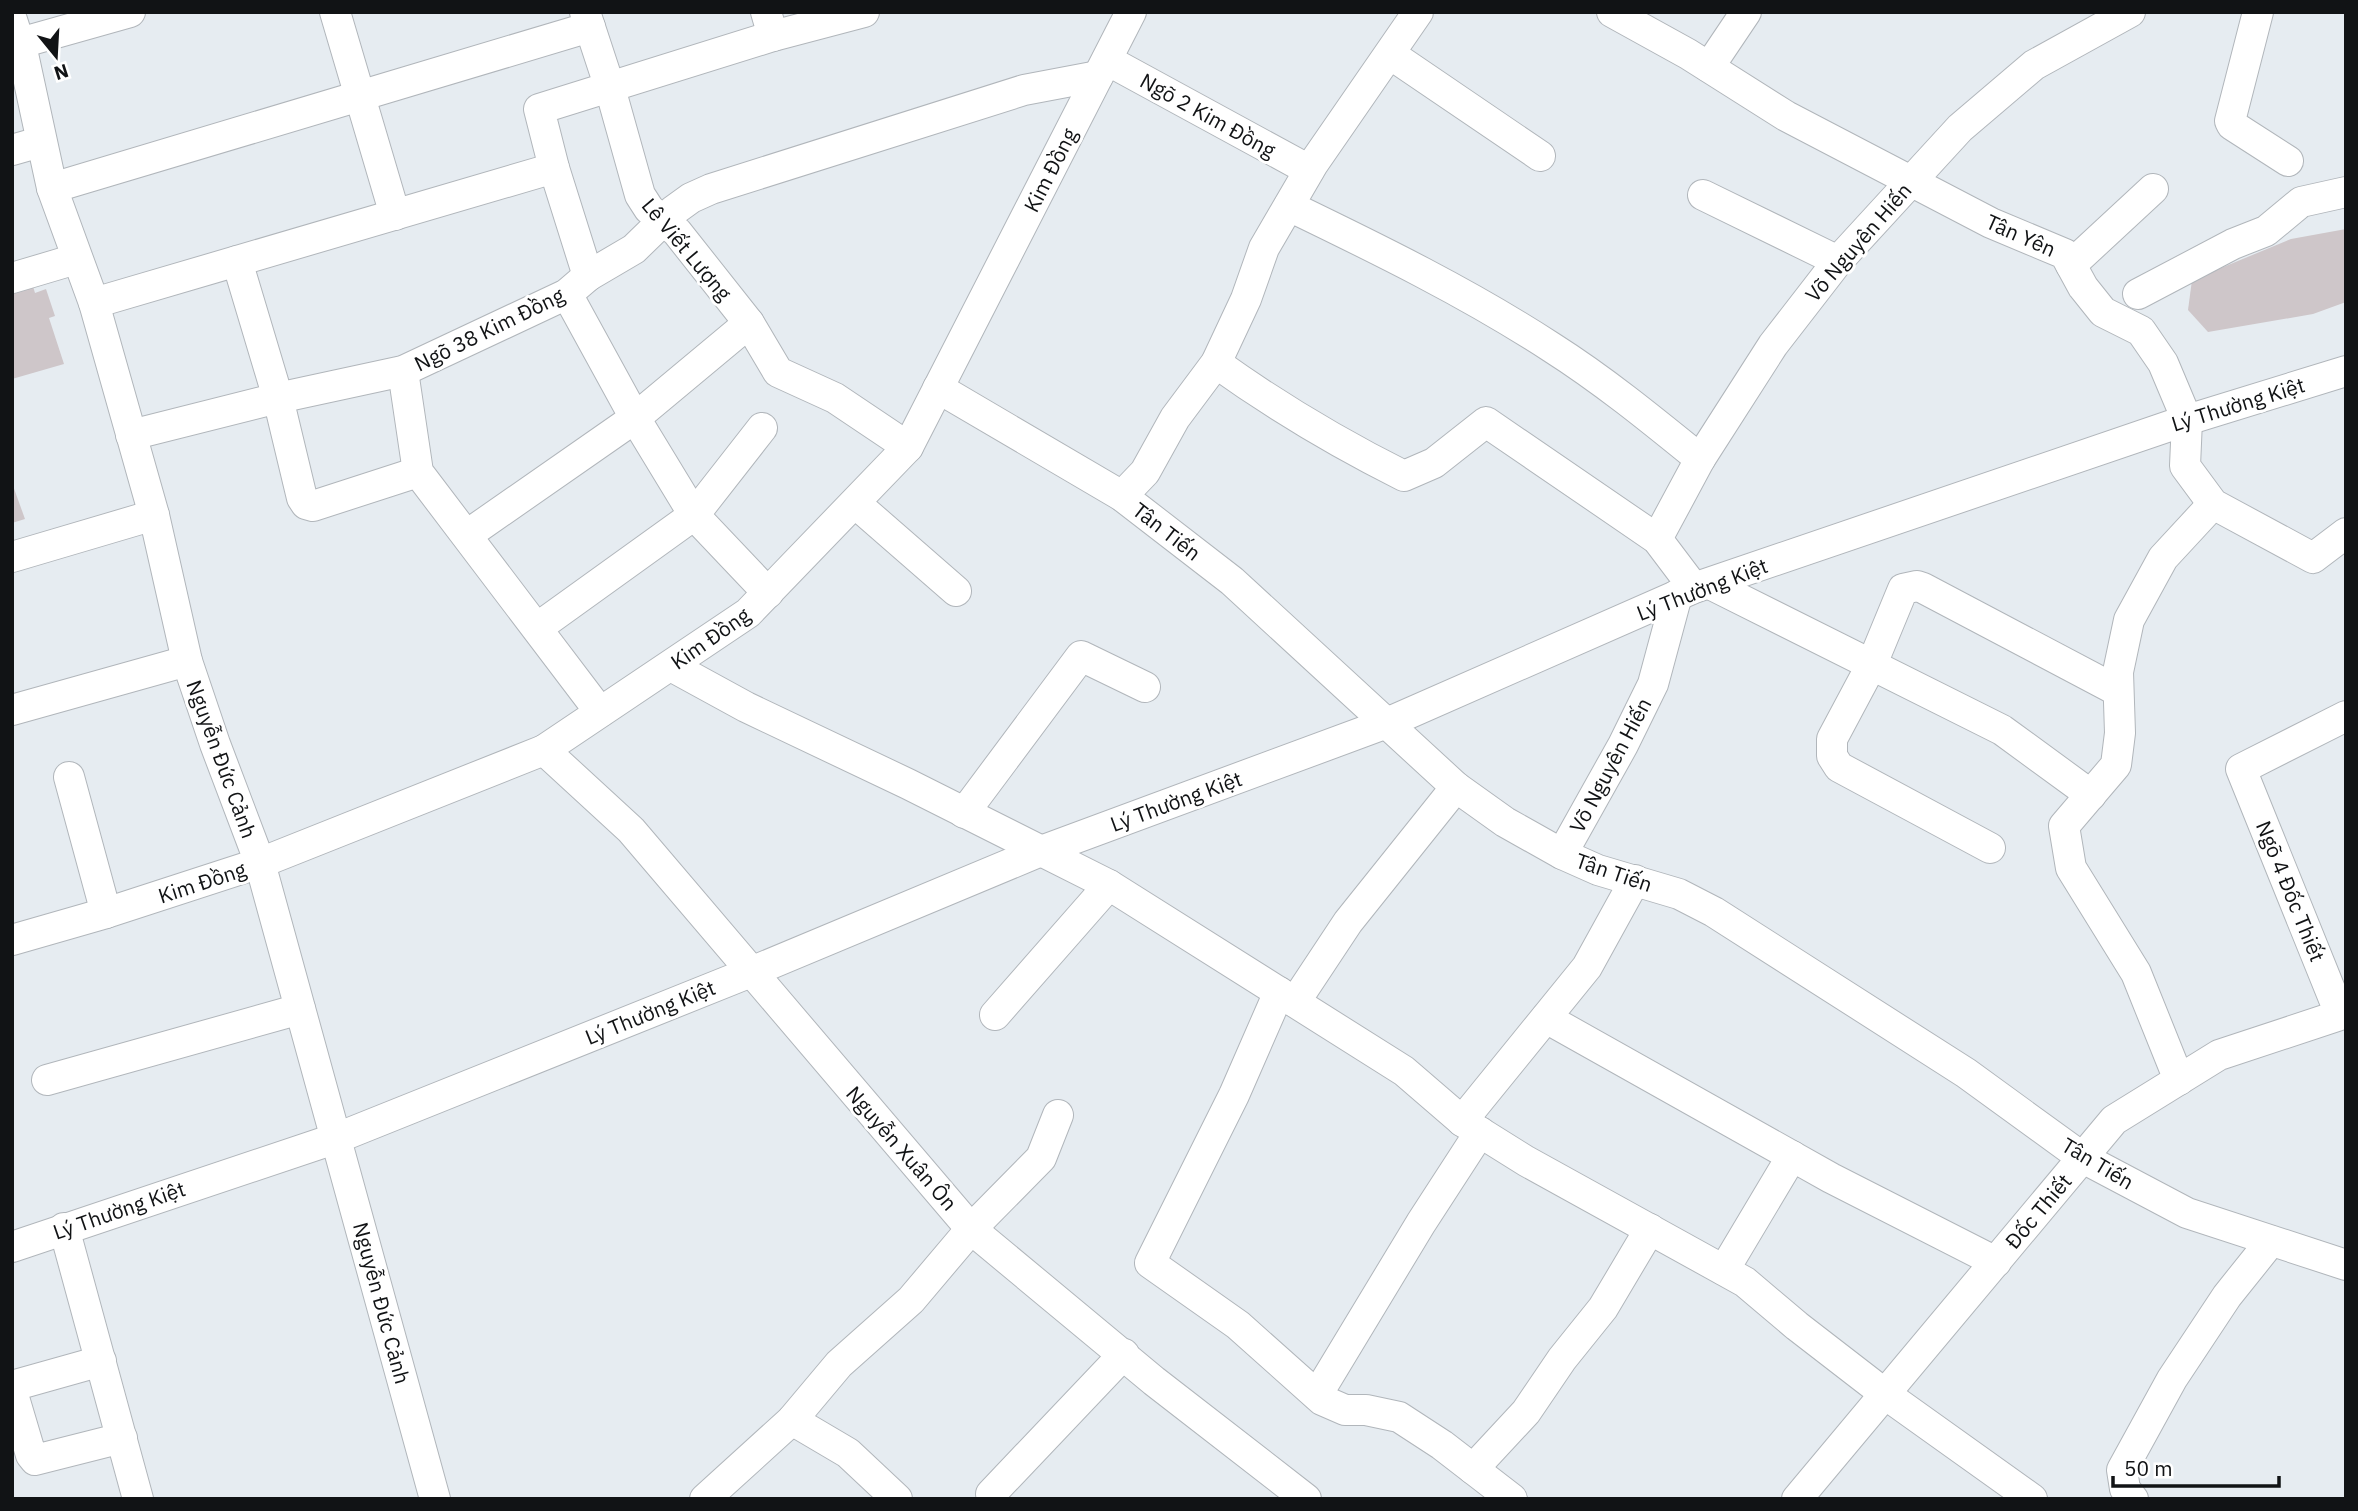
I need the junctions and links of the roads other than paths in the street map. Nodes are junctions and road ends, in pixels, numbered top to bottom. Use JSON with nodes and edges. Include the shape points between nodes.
{"nodes":[{"id":1,"x":130,"y":12,"type":"edge"},
{"id":2,"x":335,"y":12,"type":"edge"},
{"id":3,"x":864,"y":12,"type":"edge"},
{"id":4,"x":1132,"y":12,"type":"edge"},
{"id":5,"x":1418,"y":12,"type":"edge"},
{"id":6,"x":1612,"y":12,"type":"edge"},
{"id":7,"x":1746,"y":12,"type":"edge"},
{"id":8,"x":2130,"y":12,"type":"edge"},
{"id":9,"x":2258,"y":12,"type":"edge"},
{"id":10,"x":587,"y":20,"type":"edge"},
{"id":11,"x":769,"y":24,"type":"edge"},
{"id":12,"x":17,"y":44,"type":"edge"},
{"id":13,"x":1390,"y":54,"type":"junction"},
{"id":14,"x":1709,"y":67,"type":"junction"},
{"id":15,"x":1102,"y":68,"type":"junction"},
{"id":16,"x":610,"y":88,"type":"junction"},
{"id":17,"x":360,"y":96,"type":"junction"},
{"id":18,"x":26,"y":146,"type":"edge"},
{"id":19,"x":1540,"y":156,"type":"dead end"},
{"id":20,"x":2288,"y":161,"type":"dead end"},
{"id":21,"x":554,"y":168,"type":"junction"},
{"id":22,"x":1309,"y":170,"type":"junction"},
{"id":23,"x":1912,"y":181,"type":"junction"},
{"id":24,"x":52,"y":187,"type":"junction"},
{"id":25,"x":2153,"y":189,"type":"dead end"},
{"id":26,"x":2346,"y":191,"type":"edge"},
{"id":27,"x":1703,"y":195,"type":"dead end"},
{"id":28,"x":1289,"y":206,"type":"junction"},
{"id":29,"x":395,"y":215,"type":"junction"},
{"id":30,"x":661,"y":220,"type":"junction"},
{"id":31,"x":76,"y":259,"type":"junction"},
{"id":32,"x":237,"y":261,"type":"junction"},
{"id":33,"x":1838,"y":261,"type":"junction"},
{"id":34,"x":2071,"y":265,"type":"junction"},
{"id":35,"x":12,"y":278,"type":"edge"},
{"id":36,"x":577,"y":285,"type":"junction"},
{"id":37,"x":2138,"y":294,"type":"dead end"},
{"id":38,"x":94,"y":303,"type":"junction"},
{"id":39,"x":749,"y":323,"type":"junction"},
{"id":40,"x":1216,"y":363,"type":"junction"},
{"id":41,"x":403,"y":371,"type":"junction"},
{"id":42,"x":2346,"y":371,"type":"edge"},
{"id":43,"x":938,"y":388,"type":"junction"},
{"id":44,"x":278,"y":398,"type":"junction"},
{"id":45,"x":635,"y":418,"type":"junction"},
{"id":46,"x":2187,"y":420,"type":"junction"},
{"id":47,"x":762,"y":428,"type":"dead end"},
{"id":48,"x":131,"y":435,"type":"junction"},
{"id":49,"x":908,"y":447,"type":"junction"},
{"id":50,"x":1700,"y":459,"type":"junction"},
{"id":51,"x":418,"y":472,"type":"junction"},
{"id":52,"x":1122,"y":496,"type":"junction"},
{"id":53,"x":855,"y":503,"type":"junction"},
{"id":54,"x":2213,"y":505,"type":"junction"},
{"id":55,"x":153,"y":514,"type":"junction"},
{"id":56,"x":694,"y":515,"type":"junction"},
{"id":57,"x":2346,"y":533,"type":"edge"},
{"id":58,"x":467,"y":535,"type":"junction"},
{"id":59,"x":1657,"y":540,"type":"junction"},
{"id":60,"x":12,"y":557,"type":"edge"},
{"id":61,"x":1694,"y":589,"type":"junction"},
{"id":62,"x":956,"y":591,"type":"dead end"},
{"id":63,"x":768,"y":593,"type":"junction"},
{"id":64,"x":537,"y":628,"type":"junction"},
{"id":65,"x":187,"y":661,"type":"junction"},
{"id":66,"x":1872,"y":664,"type":"junction"},
{"id":67,"x":671,"y":666,"type":"junction"},
{"id":68,"x":1144,"y":687,"type":"dead end"},
{"id":69,"x":2118,"y":691,"type":"junction"},
{"id":70,"x":12,"y":710,"type":"edge"},
{"id":71,"x":600,"y":712,"type":"junction"},
{"id":72,"x":2346,"y":716,"type":"edge"},
{"id":73,"x":1387,"y":723,"type":"junction"},
{"id":74,"x":544,"y":750,"type":"junction"},
{"id":75,"x":69,"y":777,"type":"dead end"},
{"id":76,"x":1456,"y":787,"type":"junction"},
{"id":77,"x":2091,"y":795,"type":"junction"},
{"id":78,"x":964,"y":813,"type":"junction"},
{"id":79,"x":1990,"y":848,"type":"dead end"},
{"id":80,"x":1041,"y":851,"type":"junction"},
{"id":81,"x":1562,"y":854,"type":"junction"},
{"id":82,"x":260,"y":863,"type":"junction"},
{"id":83,"x":1635,"y":880,"type":"junction"},
{"id":84,"x":1109,"y":885,"type":"junction"},
{"id":85,"x":106,"y":913,"type":"junction"},
{"id":86,"x":12,"y":940,"type":"edge"},
{"id":87,"x":751,"y":972,"type":"junction"},
{"id":88,"x":1287,"y":997,"type":"junction"},
{"id":89,"x":300,"y":1009,"type":"junction"},
{"id":90,"x":2343,"y":1014,"type":"edge"},
{"id":91,"x":995,"y":1015,"type":"dead end"},
{"id":92,"x":1546,"y":1018,"type":"junction"},
{"id":93,"x":47,"y":1080,"type":"dead end"},
{"id":94,"x":2179,"y":1080,"type":"junction"},
{"id":95,"x":1058,"y":1115,"type":"dead end"},
{"id":96,"x":1471,"y":1126,"type":"junction"},
{"id":97,"x":337,"y":1138,"type":"junction"},
{"id":98,"x":1792,"y":1156,"type":"junction"},
{"id":99,"x":2083,"y":1158,"type":"junction"},
{"id":100,"x":64,"y":1228,"type":"junction"},
{"id":101,"x":971,"y":1229,"type":"junction"},
{"id":102,"x":1650,"y":1229,"type":"junction"},
{"id":103,"x":2271,"y":1241,"type":"junction"},
{"id":104,"x":12,"y":1247,"type":"edge"},
{"id":105,"x":1996,"y":1262,"type":"junction"},
{"id":106,"x":2346,"y":1265,"type":"edge"},
{"id":107,"x":1724,"y":1270,"type":"junction"},
{"id":108,"x":1124,"y":1354,"type":"junction"},
{"id":109,"x":101,"y":1361,"type":"junction"},
{"id":110,"x":12,"y":1389,"type":"edge"},
{"id":111,"x":1885,"y":1394,"type":"junction"},
{"id":112,"x":1317,"y":1395,"type":"junction"},
{"id":113,"x":792,"y":1420,"type":"junction"},
{"id":114,"x":122,"y":1438,"type":"junction"},
{"id":115,"x":1473,"y":1469,"type":"junction"},
{"id":116,"x":991,"y":1494,"type":"dead end"},
{"id":117,"x":432,"y":1498,"type":"edge"},
{"id":118,"x":138,"y":1499,"type":"edge"},
{"id":119,"x":705,"y":1499,"type":"edge"},
{"id":120,"x":897,"y":1499,"type":"edge"},
{"id":121,"x":1306,"y":1499,"type":"edge"},
{"id":122,"x":1512,"y":1499,"type":"edge"},
{"id":123,"x":1797,"y":1499,"type":"edge"},
{"id":124,"x":2032,"y":1499,"type":"edge"},
{"id":125,"x":2133,"y":1499,"type":"edge"}],
"edges":[{"from":1,"to":12,"type":"street"},
{"from":2,"to":17,"type":"street"},
{"from":3,"to":11,"type":"street"},
{"from":4,"to":15,"type":"street","name":"Kim Đồng"},
{"from":5,"to":13,"type":"street"},
{"from":6,"to":14,"type":"street","name":"Tân Yên"},
{"from":7,"to":14,"type":"street"},
{"from":8,"to":23,"type":"street","name":"Võ Nguyên Hiến","via":[[2034,65],[1960,128]]},
{"from":9,"to":20,"type":"street","via":[[2230,121]]},
{"from":10,"to":16,"type":"street","name":"Lê Viết Lượng"},
{"from":10,"to":17,"type":"street"},
{"from":11,"to":16,"type":"street"},
{"from":12,"to":18,"type":"street","name":"Nguyễn Đức Cảnh"},
{"from":13,"to":19,"type":"street"},
{"from":13,"to":22,"type":"street"},
{"from":14,"to":23,"type":"street","name":"Tân Yên","via":[[1786,116]]},
{"from":15,"to":22,"type":"street","name":"Ngõ 2 Kim Đồng"},
{"from":15,"to":30,"type":"street","name":"Ngõ 38 Kim Đồng","via":[[711,189]]},
{"from":15,"to":43,"type":"street","name":"Kim Đồng"},
{"from":16,"to":21,"type":"street","via":[[538,109]]},
{"from":16,"to":30,"type":"street","name":"Lê Viết Lượng","via":[[640,195]]},
{"from":17,"to":24,"type":"street"},
{"from":17,"to":29,"type":"street"},
{"from":18,"to":24,"type":"street","name":"Nguyễn Đức Cảnh"},
{"from":21,"to":29,"type":"street"},
{"from":21,"to":36,"type":"street"},
{"from":22,"to":28,"type":"street"},
{"from":23,"to":33,"type":"street","name":"Võ Nguyên Hiến"},
{"from":23,"to":34,"type":"street","name":"Tân Yên","via":[[1991,223],[2065,254]]},
{"from":24,"to":31,"type":"street","name":"Nguyễn Đức Cảnh"},
{"from":25,"to":34,"type":"street"},
{"from":26,"to":37,"type":"street","via":[[2301,202],[2266,231]]},
{"from":27,"to":33,"type":"street"},
{"from":28,"to":40,"type":"street","via":[[1265,248]]},
{"from":28,"to":50,"type":"street","via":[[1381,250],[1551,346]]},
{"from":29,"to":32,"type":"street"},
{"from":30,"to":36,"type":"street","name":"Ngõ 38 Kim Đồng","via":[[634,249]]},
{"from":30,"to":39,"type":"street","name":"Lê Viết Lượng","via":[[677,232]]},
{"from":31,"to":35,"type":"street"},
{"from":31,"to":38,"type":"street","name":"Nguyễn Đức Cảnh"},
{"from":32,"to":38,"type":"street"},
{"from":32,"to":44,"type":"street"},
{"from":33,"to":50,"type":"street","name":"Võ Nguyên Hiến","via":[[1773,345]]},
{"from":34,"to":46,"type":"street","name":"Tân Yên","via":[[2103,312],[2141,331],[2163,363]]},
{"from":36,"to":41,"type":"street","name":"Ngõ 38 Kim Đồng"},
{"from":36,"to":45,"type":"street"},
{"from":38,"to":48,"type":"street","name":"Nguyễn Đức Cảnh"},
{"from":39,"to":45,"type":"street"},
{"from":39,"to":49,"type":"street","name":"Lê Viết Lượng","via":[[778,372],[835,398]]},
{"from":40,"to":52,"type":"street","via":[[1175,418],[1144,472]]},
{"from":40,"to":59,"type":"street","via":[[1328,437],[1404,477],[1434,463],[1486,422]]},
{"from":41,"to":44,"type":"street","name":"Ngõ 38 Kim Đồng"},
{"from":41,"to":51,"type":"street"},
{"from":42,"to":46,"type":"street","name":"Lý Thường Kiệt"},
{"from":43,"to":49,"type":"street","name":"Kim Đồng"},
{"from":43,"to":52,"type":"street","name":"Tân Tiến"},
{"from":44,"to":48,"type":"street","name":"Ngõ 38 Kim Đồng"},
{"from":44,"to":51,"type":"street","via":[[306,504],[313,506]]},
{"from":45,"to":56,"type":"street"},
{"from":45,"to":58,"type":"street"},
{"from":46,"to":54,"type":"street","name":"Tân Yên","via":[[2185,467]]},
{"from":46,"to":61,"type":"street","name":"Lý Thường Kiệt"},
{"from":47,"to":56,"type":"street"},
{"from":48,"to":55,"type":"street","name":"Nguyễn Đức Cảnh"},
{"from":49,"to":53,"type":"street","name":"Kim Đồng"},
{"from":50,"to":59,"type":"street","name":"Võ Nguyên Hiến"},
{"from":51,"to":58,"type":"street"},
{"from":52,"to":73,"type":"street","name":"Tân Tiến","via":[[1232,581]]},
{"from":53,"to":62,"type":"street"},
{"from":53,"to":63,"type":"street","name":"Kim Đồng"},
{"from":54,"to":57,"type":"street","name":"Tân Yên","via":[[2313,558]]},
{"from":54,"to":69,"type":"street","via":[[2163,558],[2129,620]]},
{"from":55,"to":60,"type":"street"},
{"from":55,"to":65,"type":"street","name":"Nguyễn Đức Cảnh"},
{"from":56,"to":63,"type":"street"},
{"from":56,"to":64,"type":"street"},
{"from":58,"to":64,"type":"street"},
{"from":59,"to":61,"type":"street"},
{"from":61,"to":66,"type":"street"},
{"from":61,"to":73,"type":"street","name":"Lý Thường Kiệt"},
{"from":61,"to":81,"type":"street","name":"Võ Nguyên Hiến","via":[[1623,745]]},
{"from":63,"to":67,"type":"street","name":"Kim Đồng","via":[[748,613]]},
{"from":64,"to":71,"type":"street"},
{"from":65,"to":70,"type":"street"},
{"from":65,"to":82,"type":"street","name":"Nguyễn Đức Cảnh"},
{"from":66,"to":69,"type":"street","via":[[1900,593],[1917,586]]},
{"from":66,"to":77,"type":"street","via":[[2002,730]]},
{"from":66,"to":79,"type":"street","via":[[1832,739],[1835,762]]},
{"from":67,"to":71,"type":"street","name":"Kim Đồng"},
{"from":67,"to":78,"type":"street"},
{"from":68,"to":78,"type":"street","via":[[1081,656]]},
{"from":69,"to":77,"type":"street","via":[[2116,765]]},
{"from":71,"to":74,"type":"street","name":"Kim Đồng"},
{"from":72,"to":90,"type":"street","name":"Ngõ 4 Đốc Thiết","via":[[2241,769]]},
{"from":73,"to":76,"type":"street","name":"Tân Tiến"},
{"from":73,"to":80,"type":"street","name":"Lý Thường Kiệt"},
{"from":74,"to":82,"type":"street","name":"Kim Đồng"},
{"from":74,"to":87,"type":"street","name":"Nguyễn Xuân Ôn","via":[[631,830]]},
{"from":75,"to":85,"type":"street"},
{"from":76,"to":81,"type":"street","name":"Tân Tiến"},
{"from":76,"to":88,"type":"street"},
{"from":77,"to":94,"type":"street","via":[[2064,826],[2071,868],[2136,973]]},
{"from":78,"to":80,"type":"street"},
{"from":80,"to":84,"type":"street"},
{"from":80,"to":87,"type":"street","name":"Lý Thường Kiệt"},
{"from":81,"to":83,"type":"street","name":"Tân Tiến"},
{"from":82,"to":85,"type":"street","name":"Kim Đồng"},
{"from":82,"to":89,"type":"street","name":"Nguyễn Đức Cảnh"},
{"from":83,"to":92,"type":"street","via":[[1587,967]]},
{"from":83,"to":99,"type":"street","name":"Tân Tiến","via":[[1679,894],[1761,941],[1966,1073]]},
{"from":84,"to":88,"type":"street"},
{"from":84,"to":91,"type":"street"},
{"from":85,"to":86,"type":"street","name":"Kim Đồng"},
{"from":87,"to":97,"type":"street","name":"Lý Thường Kiệt"},
{"from":87,"to":101,"type":"street","name":"Nguyễn Xuân Ôn"},
{"from":88,"to":96,"type":"street","via":[[1404,1071]]},
{"from":88,"to":112,"type":"street","via":[[1150,1263],[1238,1325]]},
{"from":89,"to":93,"type":"street"},
{"from":89,"to":97,"type":"street","name":"Nguyễn Đức Cảnh"},
{"from":90,"to":94,"type":"street","name":"Đốc Thiết","via":[[2219,1055]]},
{"from":92,"to":96,"type":"street"},
{"from":92,"to":98,"type":"street"},
{"from":94,"to":99,"type":"street","name":"Đốc Thiết","via":[[2114,1121]]},
{"from":95,"to":101,"type":"street","via":[[1041,1158]]},
{"from":96,"to":102,"type":"street"},
{"from":96,"to":112,"type":"street","via":[[1421,1223]]},
{"from":97,"to":100,"type":"street","name":"Lý Thường Kiệt"},
{"from":97,"to":117,"type":"street","name":"Nguyễn Đức Cảnh"},
{"from":98,"to":105,"type":"street"},
{"from":98,"to":107,"type":"street"},
{"from":99,"to":103,"type":"street","name":"Tân Tiến","via":[[2187,1213]]},
{"from":99,"to":105,"type":"street","name":"Đốc Thiết"},
{"from":100,"to":104,"type":"street","name":"Lý Thường Kiệt"},
{"from":100,"to":109,"type":"street"},
{"from":101,"to":108,"type":"street","name":"Nguyễn Xuân Ôn"},
{"from":101,"to":113,"type":"street","via":[[911,1300],[839,1364]]},
{"from":102,"to":107,"type":"street"},
{"from":102,"to":115,"type":"street","via":[[1603,1308],[1526,1412]]},
{"from":103,"to":106,"type":"street","name":"Tân Tiến"},
{"from":103,"to":125,"type":"street","via":[[2227,1296],[2172,1379],[2122,1470],[2125,1489]]},
{"from":105,"to":111,"type":"street","name":"Đốc Thiết"},
{"from":107,"to":111,"type":"street"},
{"from":108,"to":116,"type":"street"},
{"from":108,"to":121,"type":"street","name":"Nguyễn Xuân Ôn"},
{"from":109,"to":110,"type":"street"},
{"from":109,"to":114,"type":"street"},
{"from":110,"to":114,"type":"street","via":[[35,1460]]},
{"from":111,"to":123,"type":"street","name":"Đốc Thiết"},
{"from":111,"to":124,"type":"street"},
{"from":112,"to":115,"type":"street","via":[[1345,1410],[1399,1417]]},
{"from":113,"to":119,"type":"street"},
{"from":113,"to":120,"type":"street","via":[[848,1453]]},
{"from":114,"to":118,"type":"street"},
{"from":115,"to":122,"type":"street"}]}
